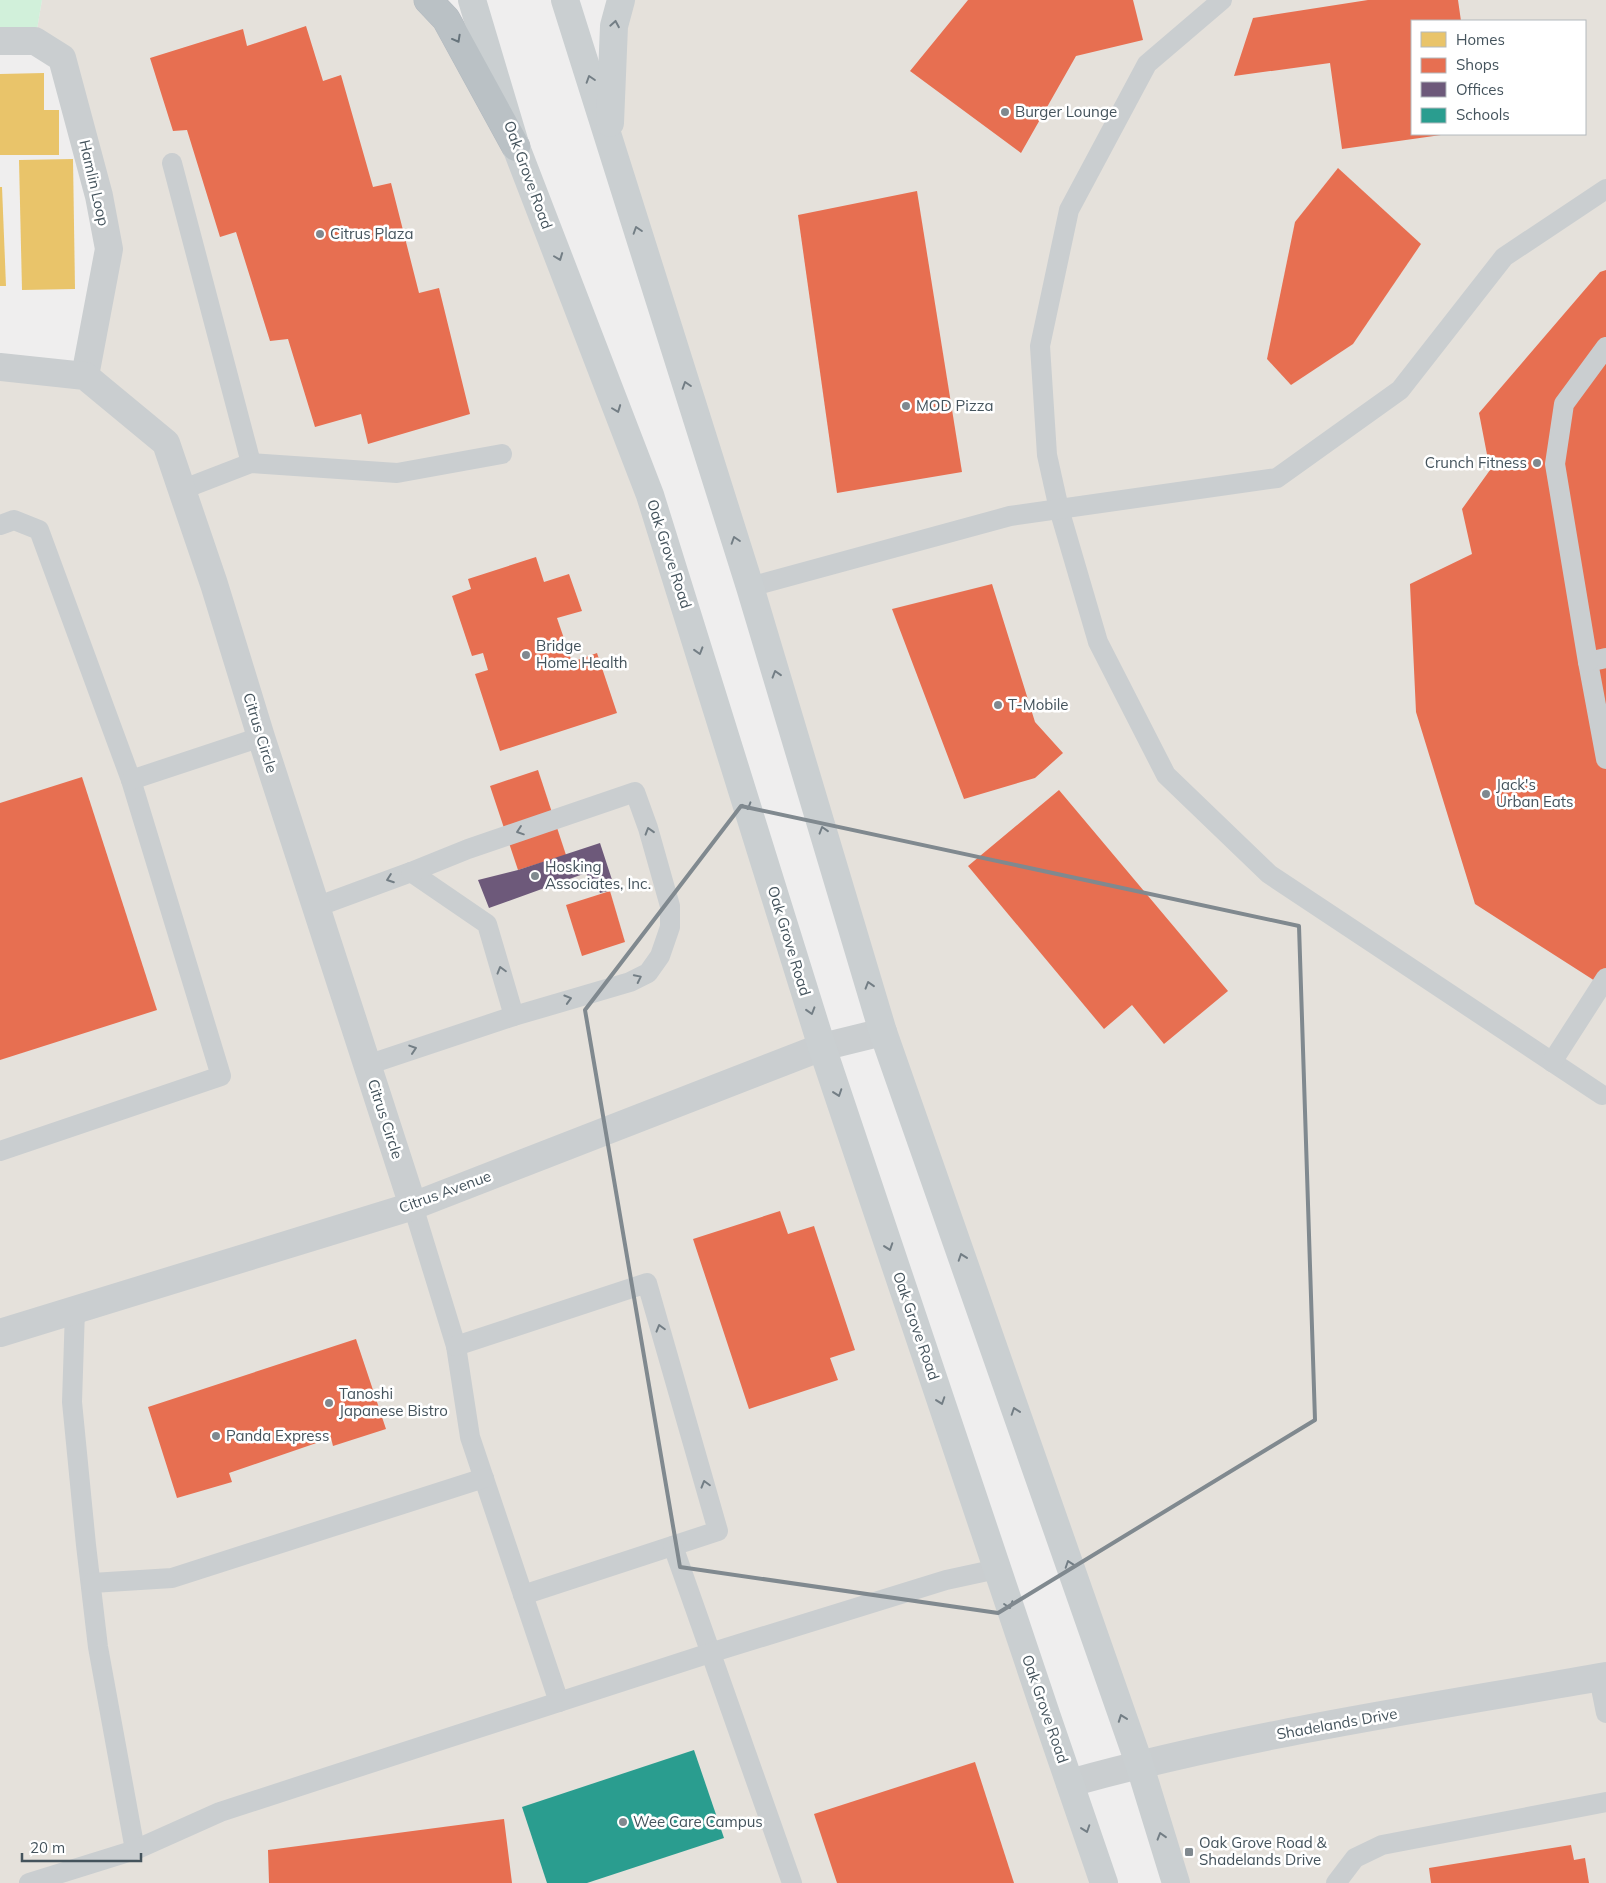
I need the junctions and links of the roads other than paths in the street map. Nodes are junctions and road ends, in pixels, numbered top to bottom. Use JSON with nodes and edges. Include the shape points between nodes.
{"nodes":[{"id":1,"x":428,"y":0,"type":"edge"},
{"id":2,"x":472,"y":0,"type":"edge"},
{"id":3,"x":565,"y":0,"type":"edge"},
{"id":4,"x":621,"y":0,"type":"edge"},
{"id":5,"x":1222,"y":0,"type":"edge"},
{"id":6,"x":0,"y":41,"type":"edge"},
{"id":7,"x":610,"y":142,"type":"junction"},
{"id":8,"x":516,"y":147,"type":"junction"},
{"id":9,"x":172,"y":163,"type":"dead end"},
{"id":10,"x":1606,"y":189,"type":"edge"},
{"id":11,"x":1606,"y":347,"type":"edge"},
{"id":12,"x":0,"y":367,"type":"edge"},
{"id":13,"x":85,"y":376,"type":"junction"},
{"id":14,"x":502,"y":454,"type":"dead end"},
{"id":15,"x":252,"y":463,"type":"junction"},
{"id":16,"x":181,"y":490,"type":"junction"},
{"id":17,"x":1059,"y":509,"type":"junction"},
{"id":18,"x":0,"y":525,"type":"edge"},
{"id":19,"x":750,"y":586,"type":"junction"},
{"id":20,"x":1597,"y":660,"type":"edge"},
{"id":21,"x":261,"y":737,"type":"junction"},
{"id":22,"x":1606,"y":759,"type":"edge"},
{"id":23,"x":131,"y":780,"type":"junction"},
{"id":24,"x":411,"y":872,"type":"junction"},
{"id":25,"x":316,"y":907,"type":"junction"},
{"id":26,"x":1606,"y":978,"type":"edge"},
{"id":27,"x":514,"y":1016,"type":"junction"},
{"id":28,"x":883,"y":1032,"type":"junction"},
{"id":29,"x":822,"y":1047,"type":"junction"},
{"id":30,"x":1552,"y":1062,"type":"junction"},
{"id":31,"x":367,"y":1065,"type":"junction"},
{"id":32,"x":1605,"y":1097,"type":"edge"},
{"id":33,"x":0,"y":1151,"type":"edge"},
{"id":34,"x":413,"y":1206,"type":"junction"},
{"id":35,"x":75,"y":1310,"type":"junction"},
{"id":36,"x":0,"y":1333,"type":"edge"},
{"id":37,"x":456,"y":1346,"type":"junction"},
{"id":38,"x":484,"y":1478,"type":"junction"},
{"id":39,"x":673,"y":1546,"type":"junction"},
{"id":40,"x":997,"y":1569,"type":"junction"},
{"id":41,"x":92,"y":1583,"type":"junction"},
{"id":42,"x":523,"y":1595,"type":"junction"},
{"id":43,"x":710,"y":1653,"type":"junction"},
{"id":44,"x":1602,"y":1677,"type":"edge"},
{"id":45,"x":559,"y":1702,"type":"junction"},
{"id":46,"x":1606,"y":1713,"type":"edge"},
{"id":47,"x":1139,"y":1763,"type":"junction"},
{"id":48,"x":1070,"y":1783,"type":"junction"},
{"id":49,"x":1606,"y":1802,"type":"edge"},
{"id":50,"x":135,"y":1850,"type":"junction"},
{"id":51,"x":29,"y":1883,"type":"edge"},
{"id":52,"x":792,"y":1883,"type":"edge"},
{"id":53,"x":1104,"y":1883,"type":"edge"},
{"id":54,"x":1176,"y":1883,"type":"edge"},
{"id":55,"x":1336,"y":1883,"type":"edge"}],
"edges":[{"from":1,"to":8,"type":"highway","one_way":true,"via":[[446,19]]},
{"from":2,"to":8,"type":"main road","name":"Oak Grove Road"},
{"from":7,"to":3,"type":"main road","one_way":true},
{"from":7,"to":4,"type":"main road","one_way":true,"via":[[614,26]]},
{"from":5,"to":17,"type":"lane","via":[[1147,64],[1069,210],[1040,346],[1047,455]]},
{"from":6,"to":13,"type":"street","name":"Hamlin Loop","via":[[35,41],[62,58],[99,196],[109,249]]},
{"from":19,"to":7,"type":"main road","one_way":true},
{"from":8,"to":29,"type":"main road","name":"Oak Grove Road","one_way":true,"via":[[650,495]]},
{"from":9,"to":15,"type":"lane"},
{"from":10,"to":17,"type":"lane","via":[[1504,258],[1400,390],[1278,478]]},
{"from":11,"to":20,"type":"lane","via":[[1564,404],[1555,464]]},
{"from":12,"to":13,"type":"street"},
{"from":13,"to":16,"type":"street","name":"Citrus Circle","via":[[166,443]]},
{"from":14,"to":15,"type":"lane","via":[[397,473]]},
{"from":15,"to":16,"type":"lane"},
{"from":16,"to":21,"type":"street","name":"Citrus Circle"},
{"from":17,"to":19,"type":"lane","via":[[1010,516]]},
{"from":17,"to":30,"type":"lane","via":[[1098,642],[1166,775],[1269,874]]},
{"from":18,"to":23,"type":"lane","via":[[14,520],[39,530]]},
{"from":28,"to":19,"type":"main road","one_way":true},
{"from":20,"to":22,"type":"lane"},
{"from":21,"to":23,"type":"lane"},
{"from":21,"to":25,"type":"street","name":"Citrus Circle"},
{"from":23,"to":33,"type":"lane","via":[[221,1076]]},
{"from":24,"to":25,"type":"lane","one_way":true},
{"from":27,"to":24,"type":"lane","one_way":true,"via":[[487,924]]},
{"from":27,"to":24,"type":"lane","one_way":true,"via":[[630,982],[648,973],[660,956],[670,927],[670,906],[635,792]]},
{"from":25,"to":31,"type":"street","name":"Citrus Circle"},
{"from":26,"to":30,"type":"lane"},
{"from":31,"to":27,"type":"lane","one_way":true},
{"from":28,"to":29,"type":"street","name":"Citrus Avenue"},
{"from":47,"to":28,"type":"main road","one_way":true},
{"from":29,"to":34,"type":"street","name":"Citrus Avenue"},
{"from":29,"to":40,"type":"main road","name":"Oak Grove Road","one_way":true},
{"from":30,"to":32,"type":"lane"},
{"from":31,"to":34,"type":"street","name":"Citrus Circle"},
{"from":34,"to":35,"type":"street","name":"Citrus Avenue"},
{"from":34,"to":37,"type":"lane"},
{"from":35,"to":36,"type":"street","name":"Citrus Avenue"},
{"from":35,"to":41,"type":"lane","via":[[72,1402]]},
{"from":37,"to":38,"type":"lane","via":[[470,1437]]},
{"from":39,"to":37,"type":"lane","one_way":true,"via":[[718,1531],[647,1283]]},
{"from":38,"to":41,"type":"lane","via":[[172,1578]]},
{"from":38,"to":42,"type":"lane"},
{"from":39,"to":42,"type":"lane"},
{"from":39,"to":43,"type":"lane"},
{"from":40,"to":43,"type":"lane","via":[[946,1580]]},
{"from":40,"to":48,"type":"main road","name":"Oak Grove Road","one_way":true},
{"from":41,"to":50,"type":"lane","via":[[98,1646]]},
{"from":42,"to":45,"type":"lane"},
{"from":43,"to":45,"type":"lane"},
{"from":43,"to":52,"type":"lane"},
{"from":44,"to":46,"type":"lane"},
{"from":44,"to":47,"type":"street","name":"Shadelands Drive","via":[[1215,1746]]},
{"from":45,"to":50,"type":"lane","via":[[220,1812]]},
{"from":47,"to":48,"type":"street","name":"Shadelands Drive"},
{"from":54,"to":47,"type":"main road","one_way":true},
{"from":48,"to":53,"type":"main road","name":"Oak Grove Road","one_way":true},
{"from":49,"to":55,"type":"lane","via":[[1382,1844],[1355,1858]]},
{"from":50,"to":51,"type":"lane"}]}
